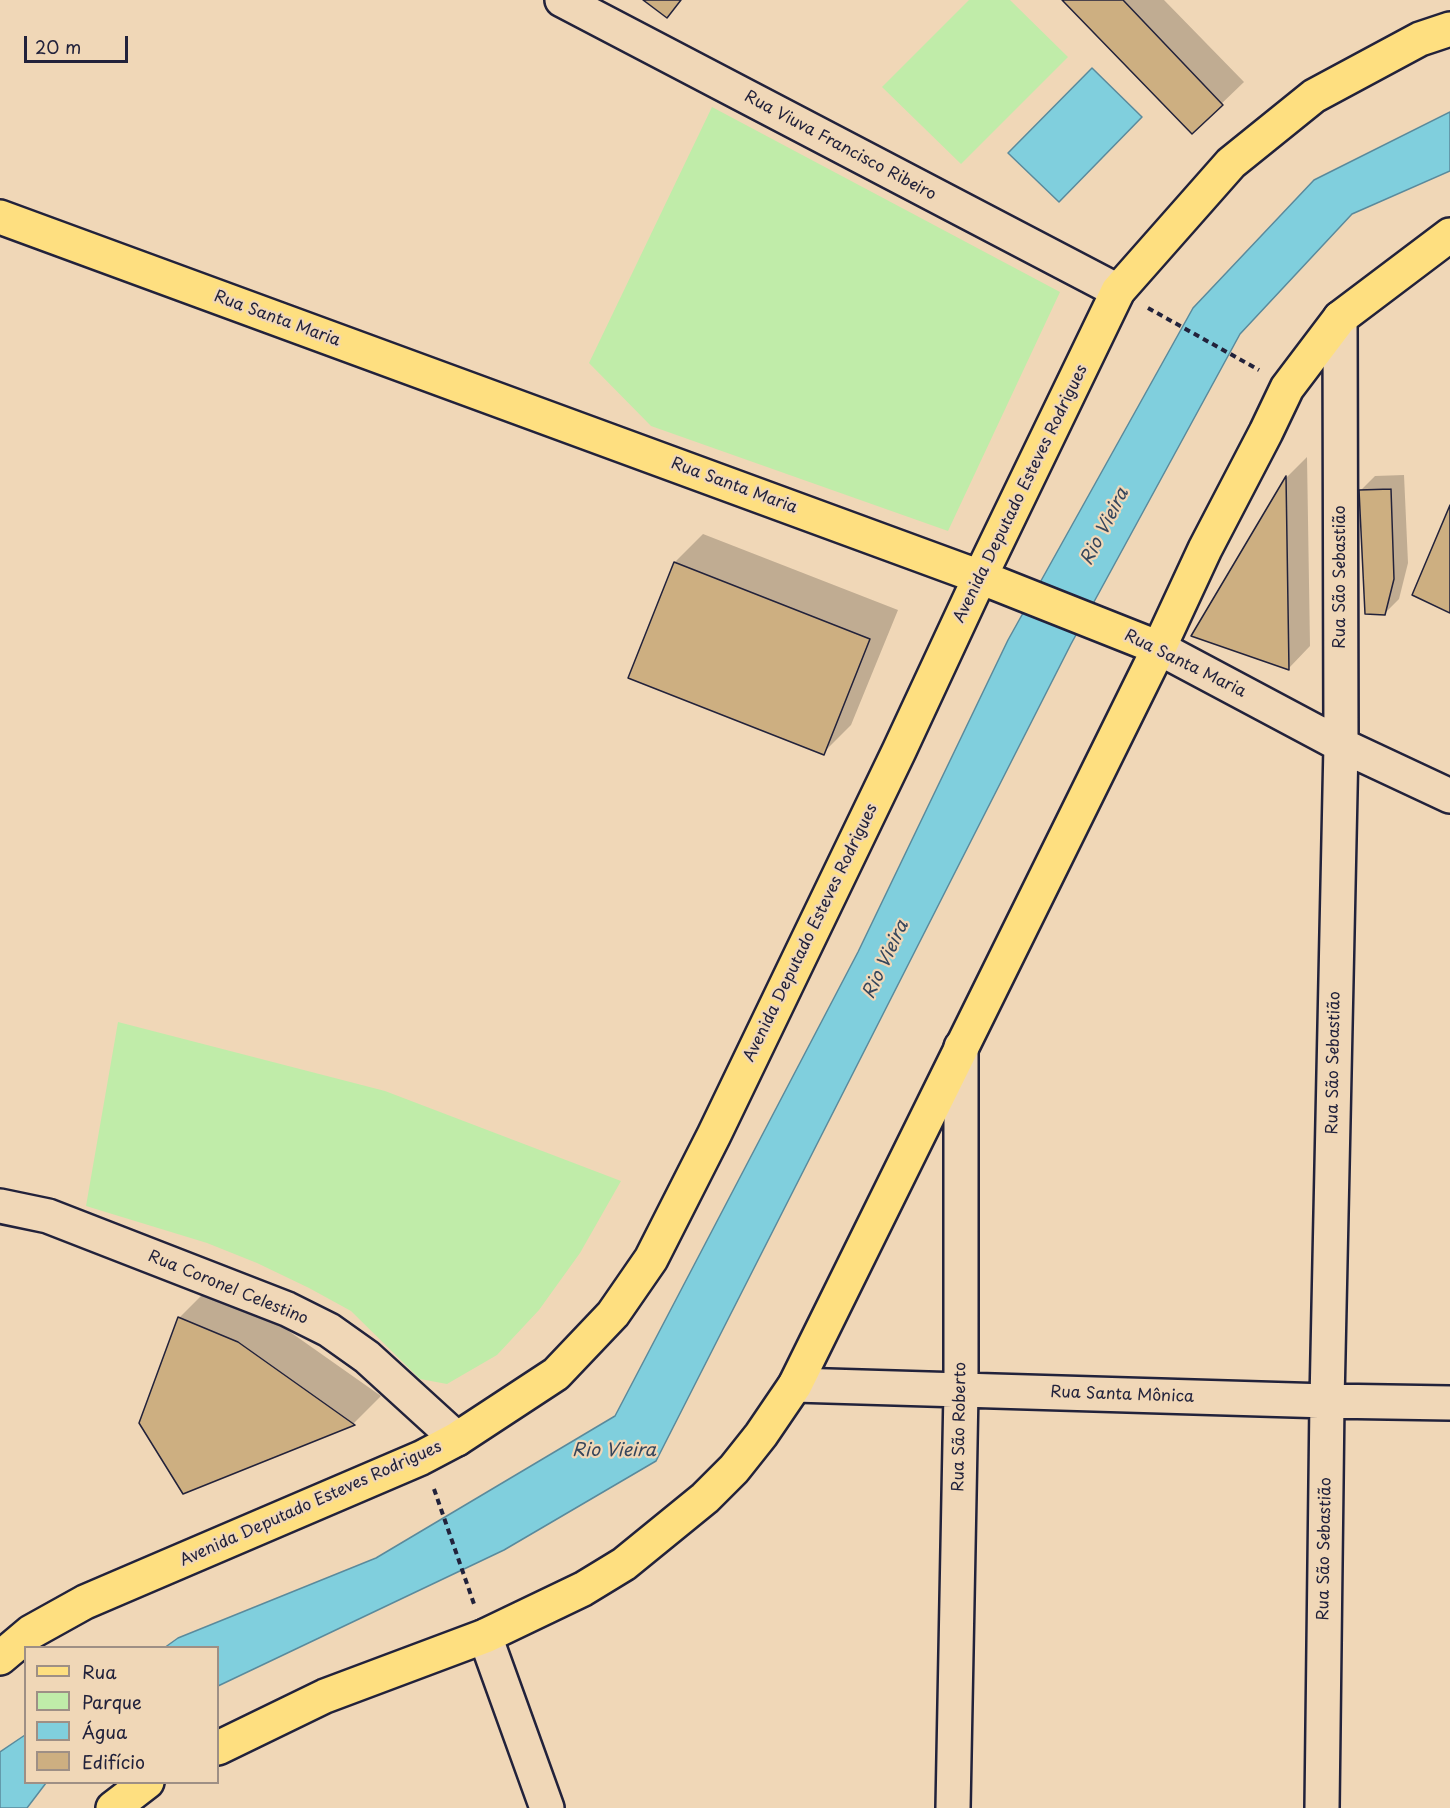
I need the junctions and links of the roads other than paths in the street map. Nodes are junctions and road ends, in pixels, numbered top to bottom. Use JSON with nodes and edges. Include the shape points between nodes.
{"nodes":[{"id":1,"x":562,"y":0,"type":"edge"},
{"id":2,"x":1450,"y":29,"type":"edge"},
{"id":3,"x":0,"y":217,"type":"edge"},
{"id":4,"x":1450,"y":236,"type":"edge"},
{"id":5,"x":56,"y":237,"type":"junction"},
{"id":6,"x":0,"y":243,"type":"edge"},
{"id":7,"x":1118,"y":291,"type":"junction"},
{"id":8,"x":1340,"y":318,"type":"junction"},
{"id":9,"x":980,"y":577,"type":"junction"},
{"id":10,"x":1159,"y":648,"type":"junction"},
{"id":11,"x":1341,"y":744,"type":"junction"},
{"id":12,"x":1450,"y":796,"type":"edge"},
{"id":13,"x":961,"y":1047,"type":"junction"},
{"id":14,"x":0,"y":1206,"type":"edge"},
{"id":15,"x":795,"y":1385,"type":"junction"},
{"id":16,"x":961,"y":1391,"type":"junction"},
{"id":17,"x":1327,"y":1401,"type":"junction"},
{"id":18,"x":1450,"y":1403,"type":"edge"},
{"id":19,"x":457,"y":1439,"type":"junction"},
{"id":20,"x":480,"y":1621,"type":"junction"},
{"id":21,"x":0,"y":1658,"type":"edge"},
{"id":22,"x":219,"y":1748,"type":"edge"},
{"id":23,"x":144,"y":1784,"type":"edge"},
{"id":24,"x":113,"y":1808,"type":"edge"},
{"id":25,"x":547,"y":1808,"type":"edge"},
{"id":26,"x":953,"y":1808,"type":"edge"},
{"id":27,"x":1322,"y":1808,"type":"edge"}],
"edges":[{"from":1,"to":7,"type":"street","name":"Rua Viuva Francisco Ribeiro"},
{"from":2,"to":7,"type":"main road","name":"Avenida Deputado Esteves Rodrigues","via":[[1420,39],[1314,96],[1231,163]]},
{"from":3,"to":5,"type":"main road","name":"Rua Santa Maria"},
{"from":4,"to":8,"type":"main road"},
{"from":5,"to":6,"type":"main road"},
{"from":5,"to":9,"type":"main road","name":"Rua Santa Maria"},
{"from":7,"to":9,"type":"main road","name":"Avenida Deputado Esteves Rodrigues"},
{"from":8,"to":10,"type":"main road","via":[[1287,388]]},
{"from":8,"to":11,"type":"street","name":"Rua São Sebastião"},
{"from":9,"to":10,"type":"main road","name":"Rua Santa Maria"},
{"from":9,"to":19,"type":"main road","name":"Avenida Deputado Esteves Rodrigues","via":[[651,1259],[613,1314],[556,1374]]},
{"from":10,"to":11,"type":"street","name":"Rua Santa Maria"},
{"from":10,"to":13,"type":"main road"},
{"from":11,"to":12,"type":"street","name":"Rua Santa Maria"},
{"from":11,"to":17,"type":"street","name":"Rua São Sebastião"},
{"from":13,"to":15,"type":"main road"},
{"from":13,"to":16,"type":"street","name":"Rua São Roberto"},
{"from":14,"to":19,"type":"street","name":"Rua Coronel Celestino","via":[[48,1216],[287,1309],[329,1330],[367,1357]]},
{"from":15,"to":16,"type":"street","name":"Rua Santa Mônica"},
{"from":15,"to":20,"type":"main road","via":[[734,1469],[624,1564],[583,1589]]},
{"from":16,"to":17,"type":"street","name":"Rua Santa Mônica"},
{"from":16,"to":26,"type":"street","name":"Rua São Roberto"},
{"from":17,"to":18,"type":"street","name":"Rua Santa Mônica"},
{"from":17,"to":27,"type":"street","name":"Rua São Sebastião"},
{"from":19,"to":21,"type":"main road","name":"Avenida Deputado Esteves Rodrigues","via":[[85,1602],[31,1632]]},
{"from":20,"to":22,"type":"main road"},
{"from":20,"to":25,"type":"street"},
{"from":23,"to":24,"type":"main road"}]}
